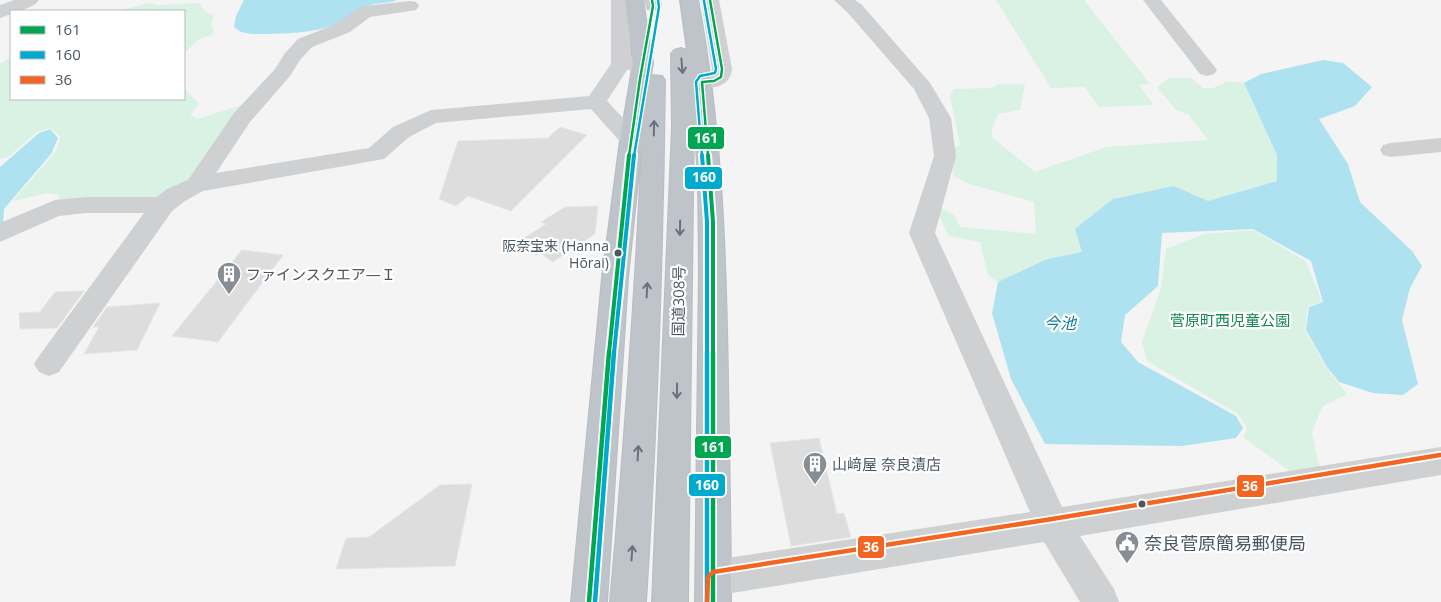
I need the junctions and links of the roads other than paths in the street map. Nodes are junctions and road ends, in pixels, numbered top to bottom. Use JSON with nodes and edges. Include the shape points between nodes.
{"nodes":[{"id":1,"x":620,"y":0,"type":"edge"},
{"id":2,"x":689,"y":0,"type":"edge"},
{"id":3,"x":710,"y":0,"type":"edge"},
{"id":4,"x":843,"y":0,"type":"edge"},
{"id":5,"x":1152,"y":0,"type":"edge"},
{"id":6,"x":653,"y":2,"type":"edge"},
{"id":7,"x":410,"y":6,"type":"dead end"},
{"id":8,"x":636,"y":60,"type":"junction"},
{"id":9,"x":1207,"y":70,"type":"dead end"},
{"id":10,"x":702,"y":82,"type":"junction"},
{"id":11,"x":596,"y":102,"type":"junction"},
{"id":12,"x":631,"y":140,"type":"junction"},
{"id":13,"x":1441,"y":145,"type":"edge"},
{"id":14,"x":1391,"y":150,"type":"dead end"},
{"id":15,"x":196,"y":185,"type":"junction"},
{"id":16,"x":163,"y":205,"type":"junction"},
{"id":17,"x":0,"y":233,"type":"edge"},
{"id":18,"x":49,"y":364,"type":"dead end"},
{"id":19,"x":1441,"y":461,"type":"edge"},
{"id":20,"x":1053,"y":525,"type":"junction"},
{"id":21,"x":713,"y":590,"type":"edge"},
{"id":22,"x":589,"y":602,"type":"edge"},
{"id":23,"x":628,"y":602,"type":"edge"},
{"id":24,"x":670,"y":602,"type":"edge"},
{"id":25,"x":1101,"y":602,"type":"edge"}],
"edges":[{"from":1,"to":8,"type":"street","via":[[622,38]]},
{"from":2,"to":10,"type":"highway"},
{"from":3,"to":10,"type":"street","via":[[722,70],[714,81]]},
{"from":4,"to":20,"type":"street","via":[[855,9],[923,88],[940,118],[945,156],[922,232]]},
{"from":5,"to":9,"type":"street"},
{"from":6,"to":8,"type":"highway"},
{"from":23,"to":6,"type":"highway","name":"国道308号","one_way":true,"via":[[654,151]]},
{"from":6,"to":24,"type":"highway","name":"国道308号","one_way":true,"via":[[683,83]]},
{"from":7,"to":15,"type":"street","via":[[364,12],[343,28],[305,43],[284,72],[242,118]]},
{"from":8,"to":11,"type":"street"},
{"from":8,"to":12,"type":"highway"},
{"from":10,"to":21,"type":"highway","via":[[713,222]]},
{"from":11,"to":12,"type":"street"},
{"from":11,"to":15,"type":"street","via":[[431,117],[401,132],[376,154]]},
{"from":12,"to":22,"type":"highway","via":[[615,278]]},
{"from":13,"to":14,"type":"street"},
{"from":15,"to":16,"type":"street"},
{"from":16,"to":17,"type":"street","via":[[55,208]]},
{"from":16,"to":18,"type":"street"},
{"from":19,"to":20,"type":"street"},
{"from":20,"to":21,"type":"street"},
{"from":20,"to":25,"type":"street"}]}
